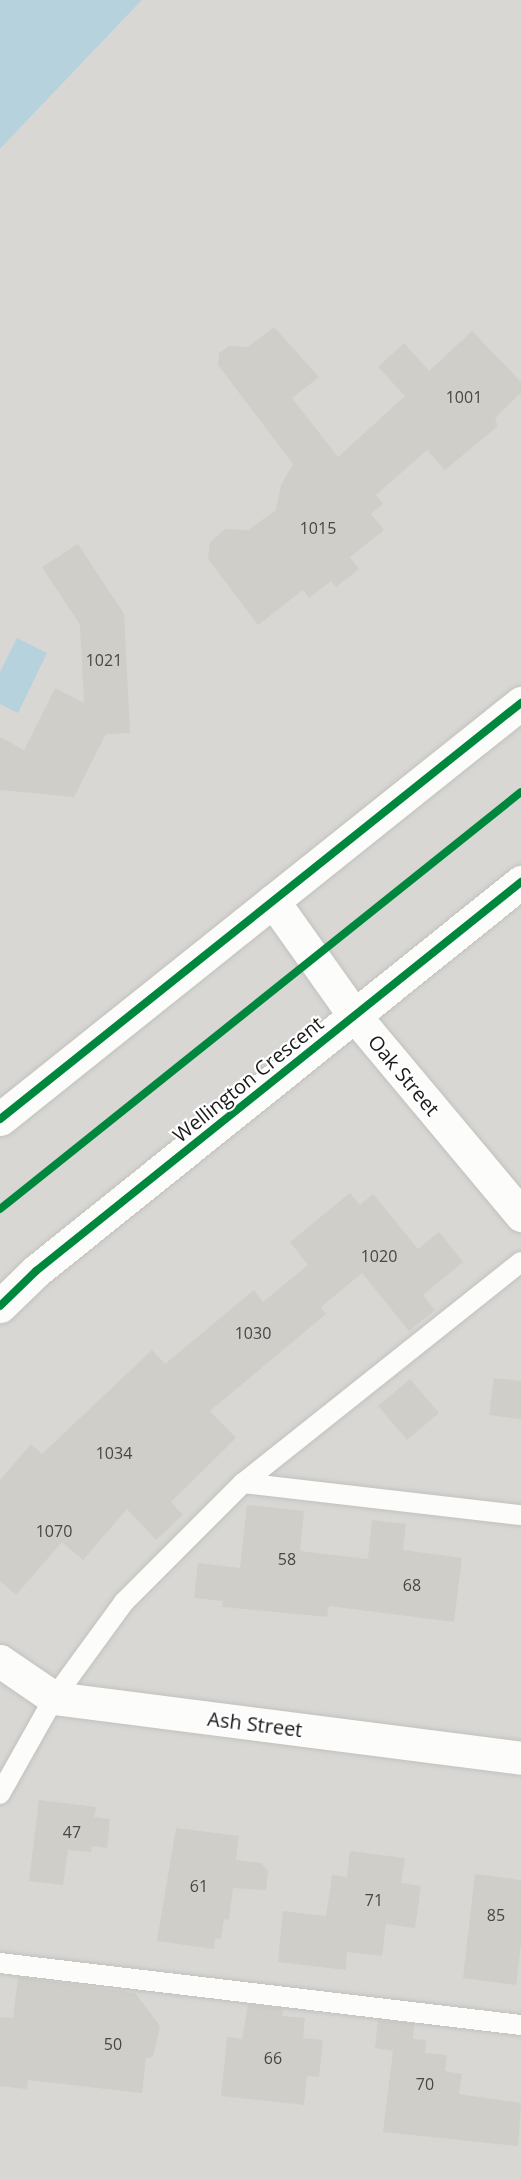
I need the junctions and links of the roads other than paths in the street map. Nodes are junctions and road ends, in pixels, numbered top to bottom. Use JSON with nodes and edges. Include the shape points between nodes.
{"nodes":[{"id":1,"x":521,"y":703,"type":"edge"},
{"id":2,"x":521,"y":882,"type":"edge"},
{"id":3,"x":273,"y":901,"type":"junction"},
{"id":4,"x":354,"y":1015,"type":"junction"},
{"id":5,"x":0,"y":1119,"type":"edge"},
{"id":6,"x":521,"y":1215,"type":"edge"},
{"id":7,"x":521,"y":1262,"type":"edge"},
{"id":8,"x":0,"y":1306,"type":"edge"},
{"id":9,"x":243,"y":1483,"type":"junction"},
{"id":10,"x":521,"y":1515,"type":"edge"},
{"id":11,"x":0,"y":1661,"type":"edge"},
{"id":12,"x":54,"y":1698,"type":"junction"},
{"id":13,"x":521,"y":1758,"type":"edge"},
{"id":14,"x":0,"y":1794,"type":"edge"},
{"id":15,"x":0,"y":1963,"type":"edge"},
{"id":16,"x":521,"y":2025,"type":"edge"}],
"edges":[{"from":1,"to":3,"type":"street"},
{"from":2,"to":4,"type":"street","name":"Wellington Crescent"},
{"from":3,"to":4,"type":"street","name":"Oak Street"},
{"from":3,"to":5,"type":"street"},
{"from":4,"to":6,"type":"street","name":"Oak Street"},
{"from":4,"to":8,"type":"street","name":"Wellington Crescent","via":[[36,1270]]},
{"from":7,"to":9,"type":"lane"},
{"from":9,"to":10,"type":"lane"},
{"from":9,"to":12,"type":"lane","via":[[124,1602]]},
{"from":11,"to":12,"type":"street","name":"Ash Street"},
{"from":12,"to":13,"type":"street","name":"Ash Street"},
{"from":12,"to":14,"type":"lane"},
{"from":15,"to":16,"type":"lane"}]}
